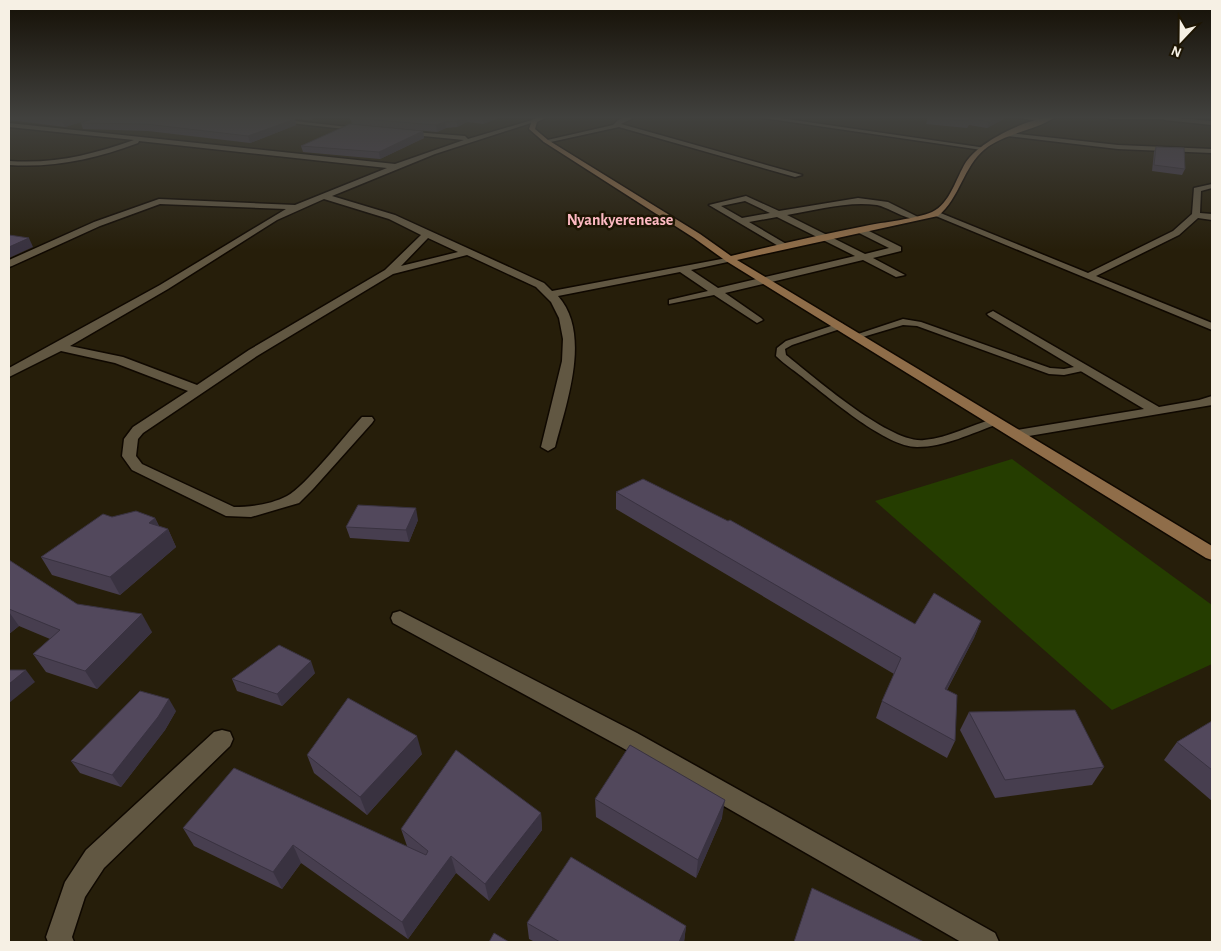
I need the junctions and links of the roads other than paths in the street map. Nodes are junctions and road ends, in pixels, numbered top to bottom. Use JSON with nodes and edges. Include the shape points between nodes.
{"nodes":[{"id":1,"x":76,"y":161,"type":"edge"},
{"id":2,"x":349,"y":161,"type":"edge"},
{"id":3,"x":407,"y":161,"type":"edge"},
{"id":4,"x":578,"y":161,"type":"edge"},
{"id":5,"x":749,"y":161,"type":"edge"},
{"id":6,"x":972,"y":161,"type":"edge"},
{"id":7,"x":9,"y":163,"type":"edge"},
{"id":8,"x":394,"y":166,"type":"junction"},
{"id":9,"x":798,"y":175,"type":"dead end"},
{"id":10,"x":1212,"y":186,"type":"edge"},
{"id":11,"x":324,"y":196,"type":"junction"},
{"id":12,"x":296,"y":207,"type":"junction"},
{"id":13,"x":777,"y":214,"type":"junction"},
{"id":14,"x":935,"y":214,"type":"junction"},
{"id":15,"x":1196,"y":216,"type":"junction"},
{"id":16,"x":1212,"y":217,"type":"edge"},
{"id":17,"x":916,"y":218,"type":"junction"},
{"id":18,"x":740,"y":221,"type":"junction"},
{"id":19,"x":860,"y":230,"type":"junction"},
{"id":20,"x":427,"y":234,"type":"junction"},
{"id":21,"x":821,"y":237,"type":"junction"},
{"id":22,"x":784,"y":245,"type":"junction"},
{"id":23,"x":465,"y":253,"type":"junction"},
{"id":24,"x":862,"y":257,"type":"junction"},
{"id":25,"x":729,"y":259,"type":"junction"},
{"id":26,"x":9,"y":264,"type":"edge"},
{"id":27,"x":683,"y":269,"type":"junction"},
{"id":28,"x":388,"y":272,"type":"junction"},
{"id":29,"x":900,"y":275,"type":"dead end"},
{"id":30,"x":1089,"y":276,"type":"junction"},
{"id":31,"x":767,"y":281,"type":"junction"},
{"id":32,"x":717,"y":292,"type":"junction"},
{"id":33,"x":553,"y":294,"type":"junction"},
{"id":34,"x":673,"y":302,"type":"dead end"},
{"id":35,"x":992,"y":314,"type":"dead end"},
{"id":36,"x":757,"y":320,"type":"dead end"},
{"id":37,"x":840,"y":326,"type":"junction"},
{"id":38,"x":1212,"y":327,"type":"edge"},
{"id":39,"x":856,"y":336,"type":"junction"},
{"id":40,"x":59,"y":347,"type":"junction"},
{"id":41,"x":1084,"y":368,"type":"junction"},
{"id":42,"x":9,"y":373,"type":"edge"},
{"id":43,"x":198,"y":390,"type":"junction"},
{"id":44,"x":1209,"y":404,"type":"edge"},
{"id":45,"x":1156,"y":411,"type":"junction"},
{"id":46,"x":367,"y":420,"type":"dead end"},
{"id":47,"x":994,"y":422,"type":"junction"},
{"id":48,"x":1018,"y":434,"type":"junction"},
{"id":49,"x":548,"y":447,"type":"dead end"},
{"id":50,"x":1212,"y":554,"type":"edge"},
{"id":51,"x":400,"y":618,"type":"dead end"},
{"id":52,"x":222,"y":739,"type":"dead end"},
{"id":53,"x":61,"y":942,"type":"edge"},
{"id":54,"x":986,"y":942,"type":"edge"}],
"edges":[{"from":1,"to":7,"type":"street","via":[[40,166]]},
{"from":2,"to":8,"type":"street"},
{"from":3,"to":8,"type":"street"},
{"from":4,"to":25,"type":"street"},
{"from":5,"to":9,"type":"street"},
{"from":6,"to":14,"type":"street","via":[[947,204]]},
{"from":8,"to":11,"type":"street"},
{"from":10,"to":15,"type":"street","via":[[1197,190],[1194,201]]},
{"from":11,"to":12,"type":"street"},
{"from":11,"to":20,"type":"street","via":[[392,217]]},
{"from":12,"to":26,"type":"street","via":[[159,201],[97,224]]},
{"from":12,"to":40,"type":"street"},
{"from":13,"to":17,"type":"street","via":[[858,200],[885,204]]},
{"from":13,"to":18,"type":"street"},
{"from":13,"to":18,"type":"street","via":[[746,198],[713,205]]},
{"from":13,"to":21,"type":"street"},
{"from":14,"to":17,"type":"street"},
{"from":14,"to":30,"type":"street"},
{"from":15,"to":16,"type":"street"},
{"from":15,"to":30,"type":"street","via":[[1176,233]]},
{"from":17,"to":19,"type":"street"},
{"from":18,"to":22,"type":"street"},
{"from":19,"to":21,"type":"street"},
{"from":19,"to":24,"type":"street","via":[[898,249]]},
{"from":20,"to":23,"type":"street"},
{"from":20,"to":28,"type":"street"},
{"from":21,"to":22,"type":"street"},
{"from":21,"to":24,"type":"street"},
{"from":22,"to":25,"type":"street"},
{"from":23,"to":28,"type":"street"},
{"from":23,"to":33,"type":"street","via":[[540,285]]},
{"from":24,"to":29,"type":"street"},
{"from":24,"to":31,"type":"street"},
{"from":25,"to":27,"type":"street"},
{"from":25,"to":31,"type":"street"},
{"from":27,"to":32,"type":"street"},
{"from":27,"to":33,"type":"street"},
{"from":28,"to":43,"type":"street"},
{"from":30,"to":38,"type":"street"},
{"from":31,"to":32,"type":"street"},
{"from":31,"to":37,"type":"street"},
{"from":32,"to":34,"type":"street"},
{"from":32,"to":36,"type":"street"},
{"from":33,"to":49,"type":"street","via":[[560,304],[569,336],[569,358]]},
{"from":35,"to":41,"type":"street"},
{"from":37,"to":39,"type":"street"},
{"from":37,"to":47,"type":"lane","via":[[789,343],[781,348],[781,356],[890,436],[912,444],[932,443]]},
{"from":39,"to":41,"type":"lane","via":[[903,322],[918,324],[1049,371]]},
{"from":39,"to":47,"type":"street"},
{"from":40,"to":42,"type":"street"},
{"from":40,"to":43,"type":"street","via":[[119,360]]},
{"from":41,"to":45,"type":"street"},
{"from":43,"to":46,"type":"street","via":[[138,430],[131,439],[129,456],[137,467],[232,512],[251,512],[293,499]]},
{"from":44,"to":45,"type":"street"},
{"from":45,"to":48,"type":"street"},
{"from":47,"to":48,"type":"street"},
{"from":48,"to":50,"type":"street"},
{"from":51,"to":54,"type":"street","via":[[629,740]]},
{"from":52,"to":53,"type":"street","via":[[95,859],[74,890],[59,937]]}]}
